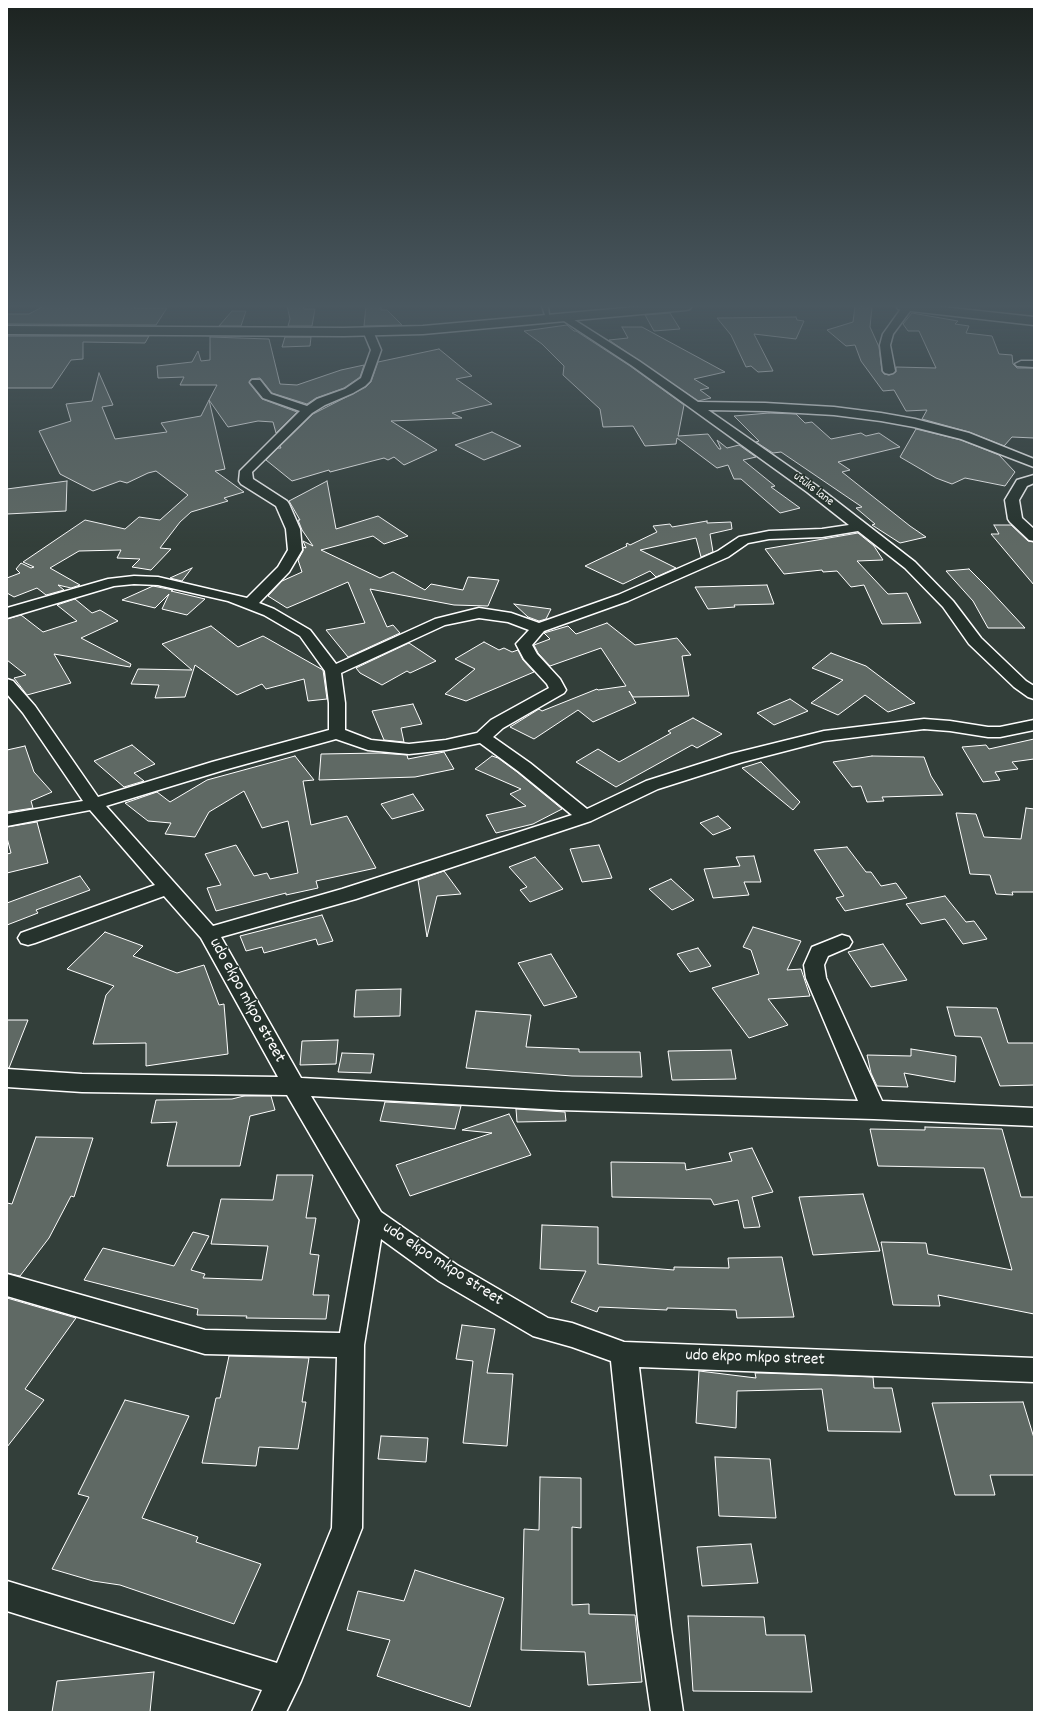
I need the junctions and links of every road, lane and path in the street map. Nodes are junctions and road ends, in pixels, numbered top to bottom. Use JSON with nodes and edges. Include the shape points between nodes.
{"nodes":[{"id":1,"x":259,"y":386,"type":"edge"},
{"id":2,"x":358,"y":386,"type":"edge"},
{"id":3,"x":667,"y":386,"type":"edge"},
{"id":4,"x":696,"y":406,"type":"junction"},
{"id":5,"x":308,"y":410,"type":"junction"},
{"id":6,"x":1034,"y":463,"type":"edge"},
{"id":7,"x":1034,"y":479,"type":"edge"},
{"id":8,"x":860,"y":527,"type":"junction"},
{"id":9,"x":1034,"y":537,"type":"edge"},
{"id":10,"x":249,"y":604,"type":"junction"},
{"id":11,"x":7,"y":613,"type":"edge"},
{"id":12,"x":540,"y":628,"type":"junction"},
{"id":13,"x":333,"y":670,"type":"junction"},
{"id":14,"x":7,"y":684,"type":"edge"},
{"id":15,"x":1034,"y":694,"type":"edge"},
{"id":16,"x":1034,"y":725,"type":"edge"},
{"id":17,"x":337,"y":734,"type":"junction"},
{"id":18,"x":483,"y":737,"type":"junction"},
{"id":19,"x":94,"y":804,"type":"junction"},
{"id":20,"x":585,"y":817,"type":"junction"},
{"id":21,"x":7,"y":820,"type":"edge"},
{"id":22,"x":168,"y":887,"type":"junction"},
{"id":23,"x":209,"y":934,"type":"junction"},
{"id":24,"x":28,"y":938,"type":"dead end"},
{"id":25,"x":842,"y":942,"type":"dead end"},
{"id":26,"x":7,"y":1078,"type":"edge"},
{"id":27,"x":294,"y":1086,"type":"junction"},
{"id":28,"x":874,"y":1110,"type":"junction"},
{"id":29,"x":1034,"y":1118,"type":"edge"},
{"id":30,"x":372,"y":1219,"type":"junction"},
{"id":31,"x":7,"y":1285,"type":"edge"},
{"id":32,"x":351,"y":1345,"type":"junction"},
{"id":33,"x":624,"y":1354,"type":"junction"},
{"id":34,"x":1034,"y":1370,"type":"edge"},
{"id":35,"x":7,"y":1596,"type":"edge"},
{"id":36,"x":285,"y":1681,"type":"junction"},
{"id":37,"x":268,"y":1712,"type":"edge"},
{"id":38,"x":667,"y":1712,"type":"edge"}],
"edges":[{"from":1,"to":5,"type":"street","via":[[267,396]]},
{"from":2,"to":5,"type":"street"},
{"from":3,"to":4,"type":"street","name":"utuks lane"},
{"from":4,"to":6,"type":"street","via":[[765,407],[881,417],[965,436]]},
{"from":4,"to":8,"type":"street","name":"utuks lane","via":[[812,489]]},
{"from":5,"to":10,"type":"street","via":[[246,471],[246,481],[282,504],[293,529],[295,550],[284,569]]},
{"from":7,"to":9,"type":"street","via":[[1022,483],[1012,500],[1015,519]]},
{"from":8,"to":12,"type":"street","via":[[822,533],[769,535],[744,540],[723,554],[623,598]]},
{"from":8,"to":15,"type":"street","name":"utuks lane","via":[[910,565],[948,604],[975,641]]},
{"from":10,"to":11,"type":"street","via":[[158,581],[134,580],[113,582]]},
{"from":10,"to":13,"type":"street","via":[[269,612],[305,633]]},
{"from":12,"to":13,"type":"street","via":[[511,618],[479,614],[440,622]]},
{"from":12,"to":18,"type":"street","via":[[524,644],[530,656],[558,690],[497,724]]},
{"from":13,"to":17,"type":"street"},
{"from":14,"to":19,"type":"street","name":"udo ekpo mkpo street","via":[[29,710]]},
{"from":16,"to":20,"type":"street","via":[[988,732],[924,724],[824,736],[737,758],[652,785]]},
{"from":17,"to":18,"type":"street","via":[[368,745],[409,749]]},
{"from":17,"to":19,"type":"street","via":[[218,766]]},
{"from":18,"to":20,"type":"street"},
{"from":19,"to":21,"type":"street"},
{"from":19,"to":22,"type":"street","name":"udo ekpo mkpo street"},
{"from":20,"to":23,"type":"street","via":[[349,894]]},
{"from":22,"to":23,"type":"street","name":"udo ekpo mkpo street"},
{"from":22,"to":24,"type":"street"},
{"from":23,"to":27,"type":"street","name":"udo ekpo mkpo street"},
{"from":25,"to":28,"type":"street","via":[[819,952],[814,965],[816,978]]},
{"from":26,"to":27,"type":"street","via":[[82,1083]]},
{"from":27,"to":28,"type":"street","via":[[560,1100]]},
{"from":27,"to":30,"type":"street","name":"udo ekpo mkpo street"},
{"from":28,"to":29,"type":"street"},
{"from":30,"to":32,"type":"street"},
{"from":30,"to":33,"type":"street","name":"udo ekpo mkpo street","via":[[448,1273],[542,1328],[572,1335]]},
{"from":31,"to":32,"type":"street","via":[[205,1342]]},
{"from":32,"to":36,"type":"street","via":[[347,1528]]},
{"from":33,"to":34,"type":"street","name":"udo ekpo mkpo street"},
{"from":33,"to":38,"type":"street","via":[[654,1629]]},
{"from":35,"to":36,"type":"street"},
{"from":36,"to":37,"type":"street"}]}
